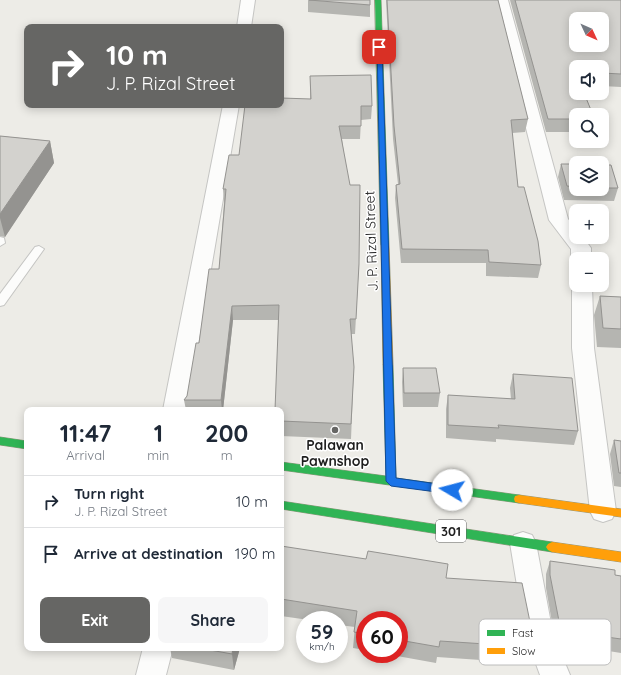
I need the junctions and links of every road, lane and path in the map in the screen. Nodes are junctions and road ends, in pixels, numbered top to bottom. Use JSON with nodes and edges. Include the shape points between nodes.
{"nodes":[{"id":1,"x":248,"y":0,"type":"edge"},
{"id":2,"x":378,"y":0,"type":"edge"},
{"id":3,"x":501,"y":0,"type":"edge"},
{"id":4,"x":244,"y":24,"type":"edge"},
{"id":5,"x":231,"y":108,"type":"edge"},
{"id":6,"x":0,"y":240,"type":"edge"},
{"id":7,"x":0,"y":243,"type":"edge"},
{"id":8,"x":39,"y":249,"type":"dead end"},
{"id":9,"x":581,"y":252,"type":"edge"},
{"id":10,"x":582,"y":292,"type":"edge"},
{"id":11,"x":0,"y":302,"type":"edge"},
{"id":12,"x":176,"y":407,"type":"edge"},
{"id":13,"x":0,"y":440,"type":"edge"},
{"id":14,"x":24,"y":444,"type":"edge"},
{"id":15,"x":284,"y":466,"type":"edge"},
{"id":16,"x":391,"y":481,"type":"junction"},
{"id":17,"x":284,"y":505,"type":"edge"},
{"id":18,"x":612,"y":512,"type":"edge"},
{"id":19,"x":523,"y":543,"type":"junction"},
{"id":20,"x":621,"y":557,"type":"edge"},
{"id":21,"x":536,"y":619,"type":"edge"},
{"id":22,"x":157,"y":651,"type":"edge"},
{"id":23,"x":550,"y":665,"type":"edge"},
{"id":24,"x":151,"y":675,"type":"edge"},
{"id":25,"x":554,"y":675,"type":"edge"}],
"edges":[{"from":1,"to":4,"type":"street"},
{"from":2,"to":16,"type":"street","name":"J. P. Rizal Street"},
{"from":3,"to":9,"type":"street","via":[[559,220],[581,248]]},
{"from":5,"to":12,"type":"street"},
{"from":6,"to":7,"type":"lane"},
{"from":8,"to":11,"type":"lane"},
{"from":10,"to":18,"type":"street","via":[[583,348]]},
{"from":13,"to":14,"type":"street"},
{"from":15,"to":16,"type":"street"},
{"from":16,"to":18,"type":"street"},
{"from":17,"to":19,"type":"street","number":"301"},
{"from":19,"to":20,"type":"street","number":"301"},
{"from":19,"to":21,"type":"street"},
{"from":22,"to":24,"type":"street"},
{"from":23,"to":25,"type":"street"}]}
